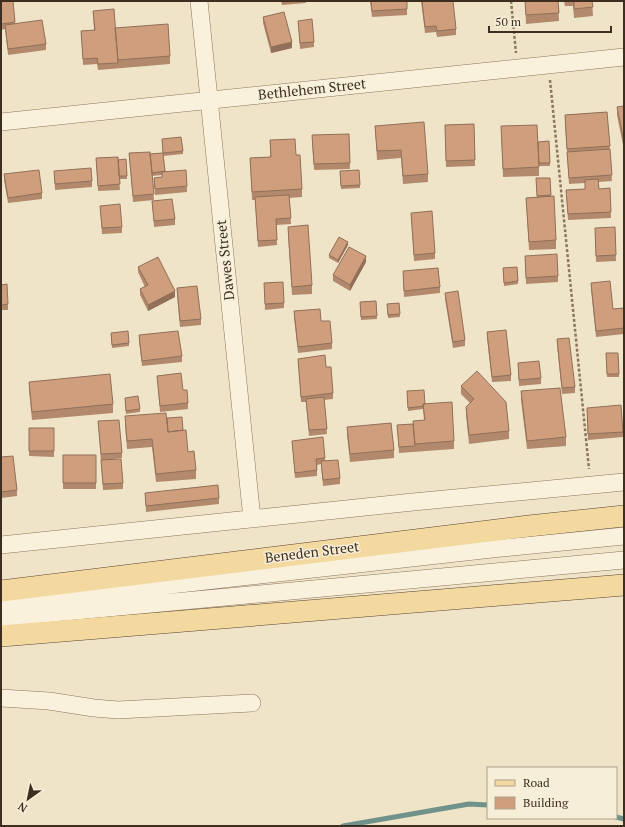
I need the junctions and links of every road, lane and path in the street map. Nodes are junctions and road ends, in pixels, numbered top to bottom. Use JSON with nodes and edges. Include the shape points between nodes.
{"nodes":[{"id":1,"x":199,"y":1,"type":"edge"},
{"id":2,"x":511,"y":1,"type":"edge"},
{"id":3,"x":624,"y":57,"type":"edge"},
{"id":4,"x":548,"y":65,"type":"junction"},
{"id":5,"x":517,"y":67,"type":"junction"},
{"id":6,"x":209,"y":100,"type":"junction"},
{"id":7,"x":1,"y":122,"type":"edge"},
{"id":8,"x":624,"y":482,"type":"edge"},
{"id":9,"x":590,"y":485,"type":"junction"},
{"id":10,"x":624,"y":516,"type":"edge"},
{"id":11,"x":252,"y":519,"type":"junction"},
{"id":12,"x":624,"y":536,"type":"edge"},
{"id":13,"x":1,"y":545,"type":"edge"},
{"id":14,"x":624,"y":560,"type":"edge"},
{"id":15,"x":624,"y":585,"type":"edge"},
{"id":16,"x":1,"y":591,"type":"edge"},
{"id":17,"x":1,"y":604,"type":"edge"},
{"id":18,"x":1,"y":618,"type":"edge"},
{"id":19,"x":1,"y":636,"type":"edge"},
{"id":20,"x":1,"y":698,"type":"edge"},
{"id":21,"x":252,"y":703,"type":"dead end"}],
"edges":[{"from":1,"to":6,"type":"street","name":"Dawes Street"},
{"from":2,"to":5,"type":"path"},
{"from":3,"to":4,"type":"street","name":"Bethlehem Street"},
{"from":4,"to":5,"type":"street","name":"Bethlehem Street"},
{"from":4,"to":9,"type":"path"},
{"from":5,"to":6,"type":"street","name":"Bethlehem Street"},
{"from":6,"to":7,"type":"street","name":"Bethlehem Street"},
{"from":6,"to":11,"type":"street","name":"Dawes Street"},
{"from":8,"to":9,"type":"street"},
{"from":9,"to":11,"type":"street"},
{"from":10,"to":16,"type":"main road","name":"Beneden Street"},
{"from":11,"to":13,"type":"street"},
{"from":12,"to":17,"type":"street"},
{"from":14,"to":18,"type":"street"},
{"from":15,"to":19,"type":"main road"},
{"from":20,"to":21,"type":"street","via":[[118,710]]}]}
